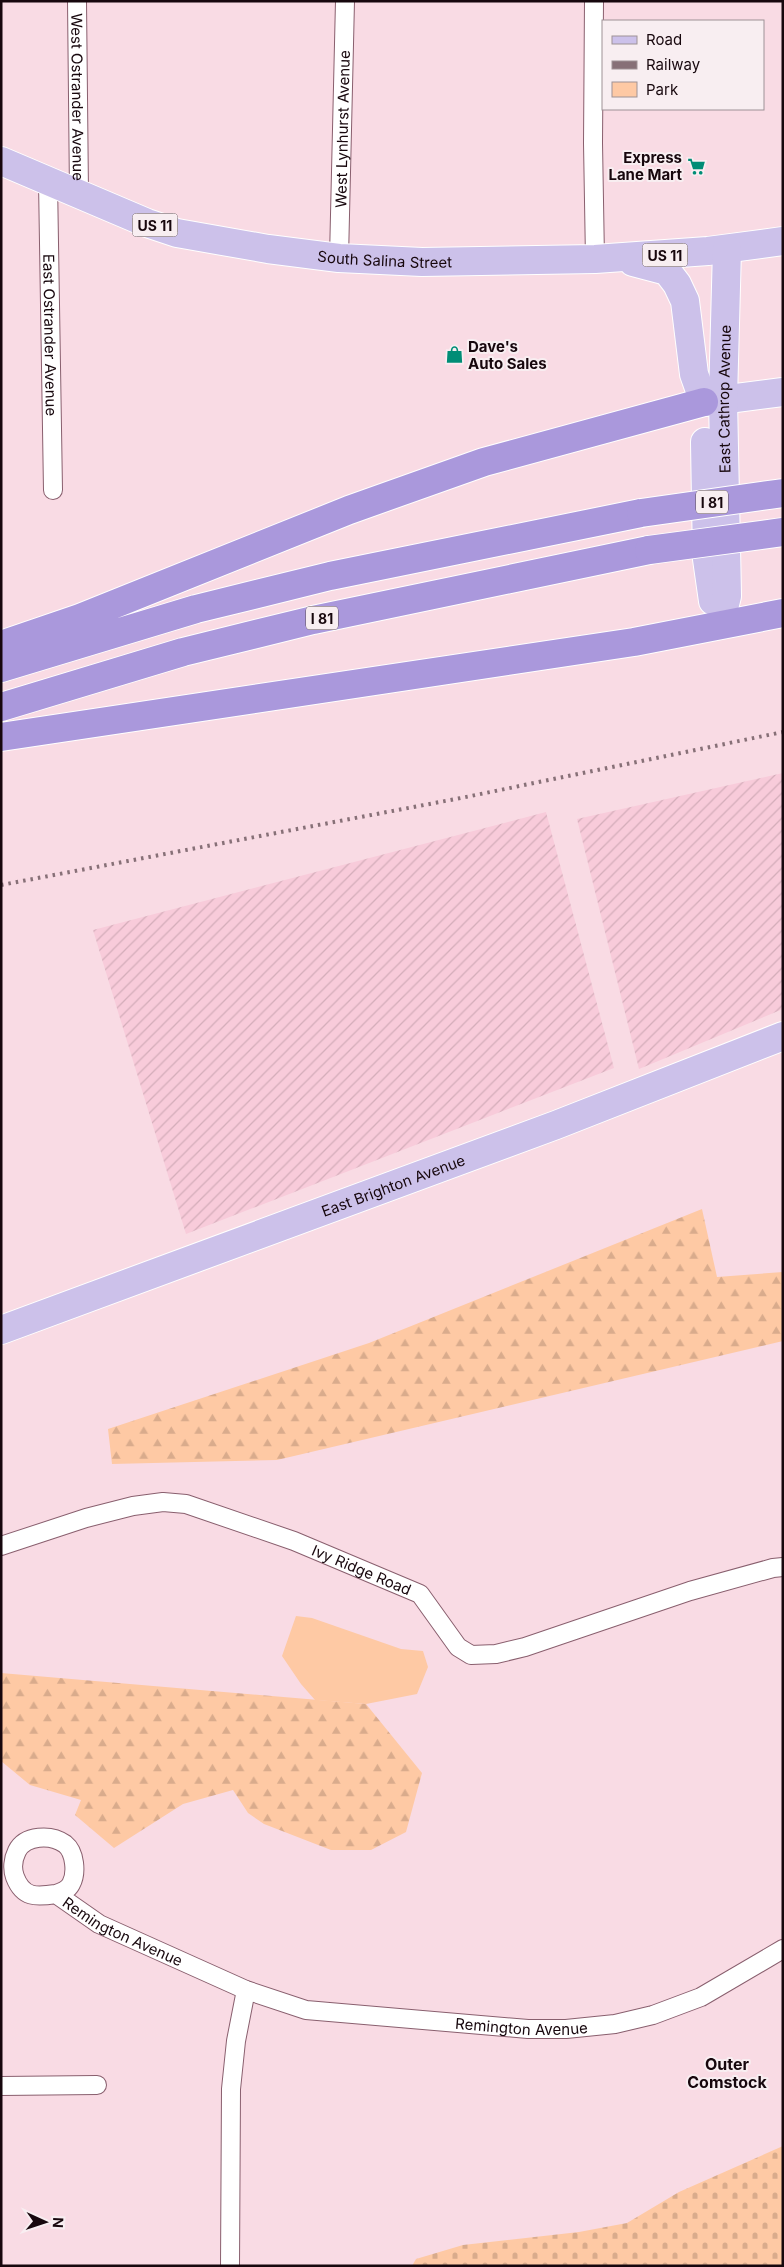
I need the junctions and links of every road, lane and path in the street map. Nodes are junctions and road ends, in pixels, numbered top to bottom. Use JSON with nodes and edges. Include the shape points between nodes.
{"nodes":[{"id":1,"x":77,"y":1,"type":"edge"},
{"id":2,"x":345,"y":1,"type":"edge"},
{"id":3,"x":594,"y":1,"type":"edge"},
{"id":4,"x":1,"y":161,"type":"edge"},
{"id":5,"x":48,"y":181,"type":"junction"},
{"id":6,"x":79,"y":194,"type":"junction"},
{"id":7,"x":783,"y":241,"type":"edge"},
{"id":8,"x":718,"y":250,"type":"junction"},
{"id":9,"x":339,"y":258,"type":"junction"},
{"id":10,"x":608,"y":259,"type":"junction"},
{"id":11,"x":783,"y":392,"type":"edge"},
{"id":12,"x":713,"y":401,"type":"junction"},
{"id":13,"x":53,"y":490,"type":"dead end"},
{"id":14,"x":783,"y":492,"type":"edge"},
{"id":15,"x":783,"y":532,"type":"edge"},
{"id":16,"x":783,"y":613,"type":"edge"},
{"id":17,"x":720,"y":624,"type":"junction"},
{"id":18,"x":1,"y":645,"type":"edge"},
{"id":19,"x":1,"y":668,"type":"edge"},
{"id":20,"x":1,"y":707,"type":"edge"},
{"id":21,"x":1,"y":737,"type":"edge"},
{"id":22,"x":783,"y":1036,"type":"edge"},
{"id":23,"x":1,"y":1330,"type":"edge"},
{"id":24,"x":1,"y":1546,"type":"edge"},
{"id":25,"x":783,"y":1567,"type":"edge"},
{"id":26,"x":56,"y":1894,"type":"dead end"},
{"id":27,"x":783,"y":1949,"type":"edge"},
{"id":28,"x":246,"y":1990,"type":"junction"},
{"id":29,"x":97,"y":2085,"type":"dead end"},
{"id":30,"x":1,"y":2086,"type":"edge"},
{"id":31,"x":230,"y":2266,"type":"edge"}],
"edges":[{"from":1,"to":6,"type":"street","name":"West Ostrander Avenue"},
{"from":2,"to":9,"type":"street","name":"West Lynhurst Avenue"},
{"from":3,"to":10,"type":"street","via":[[592,143]]},
{"from":4,"to":5,"type":"main road","name":"South Salina Street","number":"US 11"},
{"from":5,"to":6,"type":"main road","name":"South Salina Street","number":"US 11"},
{"from":5,"to":13,"type":"street","name":"East Ostrander Avenue"},
{"from":6,"to":9,"type":"main road","name":"South Salina Street","number":"US 11","via":[[178,233],[268,250]]},
{"from":7,"to":8,"type":"main road","name":"South Salina Street","number":"US 11"},
{"from":8,"to":10,"type":"main road","name":"South Salina Street","number":"US 11"},
{"from":8,"to":12,"type":"main road","name":"East Cathrop Avenue"},
{"from":9,"to":10,"type":"main road","name":"South Salina Street","number":"US 11","via":[[422,262]]},
{"from":10,"to":12,"type":"main road","via":[[667,271],[677,284],[685,301],[694,374]]},
{"from":11,"to":12,"type":"main road"},
{"from":12,"to":17,"type":"main road","name":"East Cathrop Avenue","via":[[707,559],[710,591]]},
{"from":12,"to":18,"type":"highway","via":[[484,462],[349,510],[89,614]]},
{"from":14,"to":19,"type":"highway","number":"I 81","bridge":true,"via":[[641,513],[330,576],[196,609]]},
{"from":15,"to":20,"type":"highway","number":"I 81","bridge":true,"via":[[649,550],[313,620],[183,652]]},
{"from":16,"to":17,"type":"highway"},
{"from":17,"to":21,"type":"highway","via":[[634,642]]},
{"from":22,"to":23,"type":"main road","name":"East Brighton Avenue","via":[[556,1125]]},
{"from":24,"to":25,"type":"street","name":"Ivy Ridge Road","via":[[133,1506],[163,1502],[186,1504],[294,1541],[420,1594],[458,1647],[471,1654],[496,1654],[525,1647],[690,1591]]},
{"from":26,"to":28,"type":"street","name":"Remington Avenue","via":[[99,1924]]},
{"from":27,"to":28,"type":"street","name":"Remington Avenue","via":[[701,1997],[653,2015],[615,2024],[566,2029],[528,2029],[306,2010]]},
{"from":28,"to":31,"type":"street","via":[[231,2089]]},
{"from":29,"to":30,"type":"street"}]}
